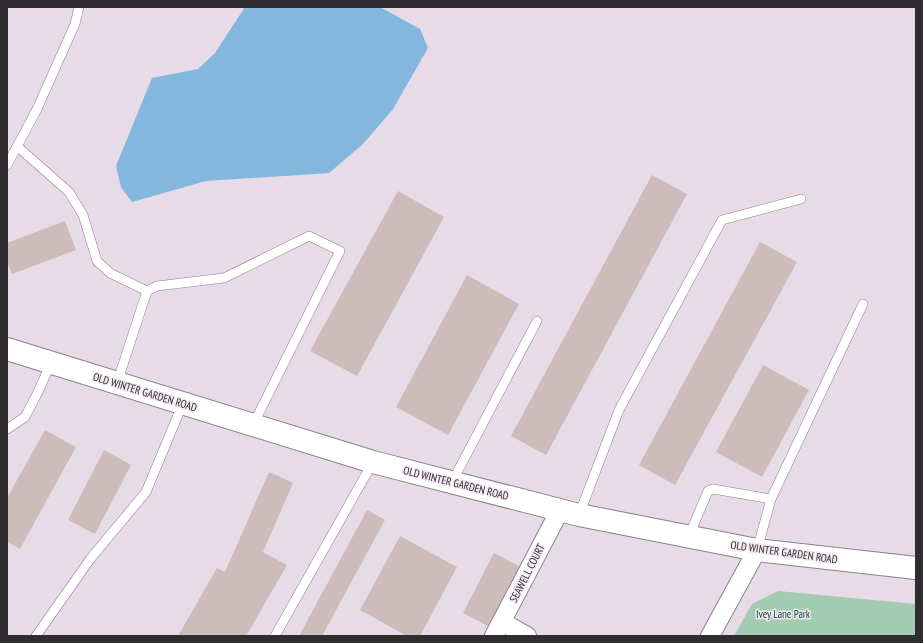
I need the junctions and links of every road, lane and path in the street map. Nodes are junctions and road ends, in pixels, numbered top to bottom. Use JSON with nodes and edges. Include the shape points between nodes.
{"nodes":[{"id":1,"x":79,"y":7,"type":"edge"},
{"id":2,"x":18,"y":147,"type":"junction"},
{"id":3,"x":7,"y":165,"type":"edge"},
{"id":4,"x":801,"y":199,"type":"dead end"},
{"id":5,"x":147,"y":291,"type":"junction"},
{"id":6,"x":863,"y":304,"type":"dead end"},
{"id":7,"x":537,"y":321,"type":"dead end"},
{"id":8,"x":7,"y":349,"type":"edge"},
{"id":9,"x":51,"y":363,"type":"junction"},
{"id":10,"x":117,"y":383,"type":"junction"},
{"id":11,"x":183,"y":403,"type":"junction"},
{"id":12,"x":253,"y":425,"type":"junction"},
{"id":13,"x":7,"y":429,"type":"edge"},
{"id":14,"x":373,"y":462,"type":"junction"},
{"id":15,"x":452,"y":482,"type":"junction"},
{"id":16,"x":771,"y":499,"type":"junction"},
{"id":17,"x":569,"y":512,"type":"junction"},
{"id":18,"x":689,"y":536,"type":"junction"},
{"id":19,"x":757,"y":550,"type":"junction"},
{"id":20,"x":916,"y":568,"type":"edge"},
{"id":21,"x":498,"y":629,"type":"edge"},
{"id":22,"x":36,"y":636,"type":"edge"},
{"id":23,"x":275,"y":636,"type":"edge"},
{"id":24,"x":527,"y":636,"type":"edge"},
{"id":25,"x":710,"y":636,"type":"edge"}],
"edges":[{"from":1,"to":2,"type":"lane","via":[[72,31]]},
{"from":2,"to":3,"type":"lane"},
{"from":2,"to":5,"type":"lane","via":[[69,192],[83,215],[97,261],[110,273]]},
{"from":4,"to":17,"type":"lane","via":[[722,220],[619,410]]},
{"from":5,"to":10,"type":"lane"},
{"from":5,"to":12,"type":"lane","via":[[157,286],[224,278],[309,236],[340,251]]},
{"from":6,"to":16,"type":"lane"},
{"from":7,"to":15,"type":"lane"},
{"from":8,"to":9,"type":"main road","name":"OLD WINTER GARDEN ROAD"},
{"from":9,"to":10,"type":"main road","name":"OLD WINTER GARDEN ROAD"},
{"from":9,"to":13,"type":"lane","via":[[25,417]]},
{"from":10,"to":11,"type":"main road","name":"OLD WINTER GARDEN ROAD"},
{"from":11,"to":12,"type":"main road","name":"OLD WINTER GARDEN ROAD"},
{"from":11,"to":22,"type":"lane","via":[[146,492],[90,558]]},
{"from":12,"to":14,"type":"main road","name":"OLD WINTER GARDEN ROAD"},
{"from":14,"to":15,"type":"main road","name":"OLD WINTER GARDEN ROAD"},
{"from":14,"to":23,"type":"lane"},
{"from":15,"to":17,"type":"main road","name":"OLD WINTER GARDEN ROAD"},
{"from":16,"to":18,"type":"lane","via":[[713,489],[708,491]]},
{"from":16,"to":19,"type":"lane"},
{"from":17,"to":18,"type":"main road","name":"OLD WINTER GARDEN ROAD"},
{"from":17,"to":21,"type":"street","name":"SEAWELL COURT"},
{"from":18,"to":19,"type":"main road","name":"OLD WINTER GARDEN ROAD"},
{"from":19,"to":20,"type":"main road","name":"OLD WINTER GARDEN ROAD"},
{"from":19,"to":25,"type":"street"},
{"from":21,"to":24,"type":"street"}]}
